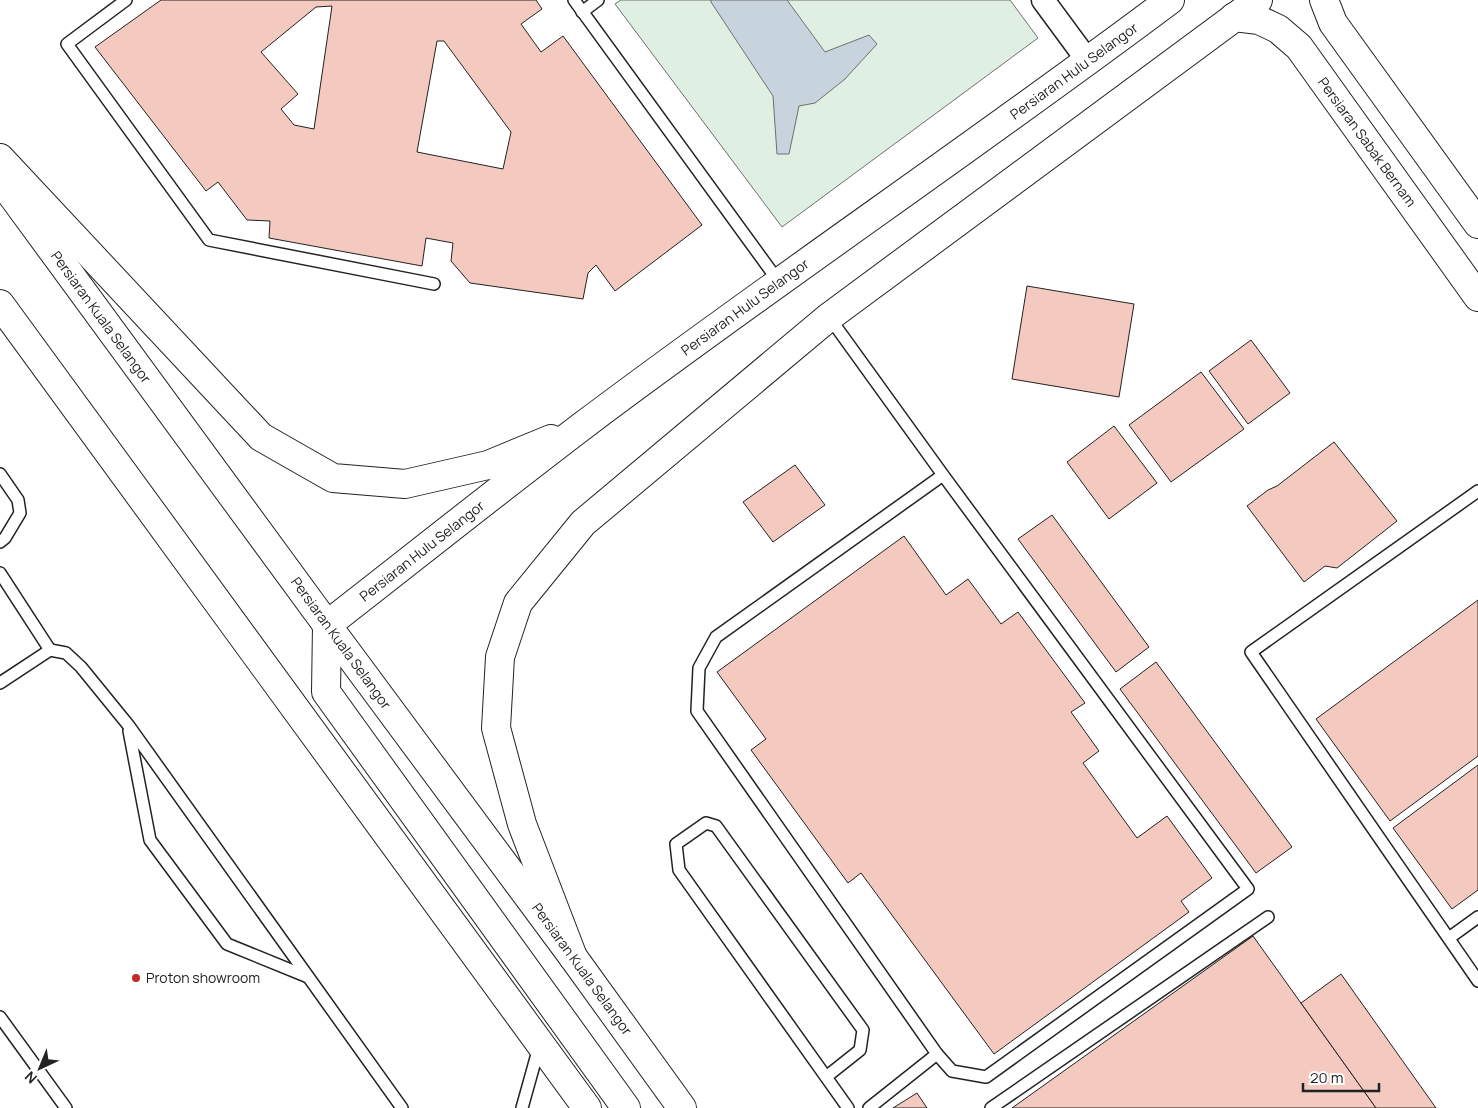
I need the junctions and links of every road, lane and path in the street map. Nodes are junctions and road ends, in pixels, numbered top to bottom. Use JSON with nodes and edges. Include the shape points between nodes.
{"nodes":[{"id":1,"x":126,"y":0,"type":"edge"},
{"id":2,"x":574,"y":0,"type":"edge"},
{"id":3,"x":598,"y":0,"type":"edge"},
{"id":4,"x":1044,"y":0,"type":"edge"},
{"id":5,"x":1170,"y":0,"type":"edge"},
{"id":6,"x":1258,"y":0,"type":"edge"},
{"id":7,"x":1324,"y":0,"type":"edge"},
{"id":8,"x":582,"y":12,"type":"junction"},
{"id":9,"x":1234,"y":17,"type":"junction"},
{"id":10,"x":1088,"y":61,"type":"junction"},
{"id":11,"x":0,"y":158,"type":"edge"},
{"id":12,"x":0,"y":179,"type":"edge"},
{"id":13,"x":1478,"y":224,"type":"edge"},
{"id":14,"x":779,"y":282,"type":"junction"},
{"id":15,"x":434,"y":284,"type":"dead end"},
{"id":16,"x":1478,"y":297,"type":"edge"},
{"id":17,"x":0,"y":304,"type":"edge"},
{"id":18,"x":829,"y":317,"type":"junction"},
{"id":19,"x":585,"y":425,"type":"junction"},
{"id":20,"x":0,"y":474,"type":"edge"},
{"id":21,"x":943,"y":475,"type":"junction"},
{"id":22,"x":1478,"y":491,"type":"edge"},
{"id":23,"x":0,"y":542,"type":"edge"},
{"id":24,"x":0,"y":573,"type":"edge"},
{"id":25,"x":328,"y":625,"type":"junction"},
{"id":26,"x":50,"y":650,"type":"junction"},
{"id":27,"x":0,"y":683,"type":"edge"},
{"id":28,"x":129,"y":726,"type":"junction"},
{"id":29,"x":1268,"y":917,"type":"dead end"},
{"id":30,"x":1478,"y":917,"type":"edge"},
{"id":31,"x":1449,"y":938,"type":"junction"},
{"id":32,"x":573,"y":957,"type":"junction"},
{"id":33,"x":308,"y":977,"type":"junction"},
{"id":34,"x":1478,"y":981,"type":"edge"},
{"id":35,"x":0,"y":1017,"type":"edge"},
{"id":36,"x":540,"y":1042,"type":"junction"},
{"id":37,"x":937,"y":1054,"type":"junction"},
{"id":38,"x":826,"y":1077,"type":"junction"},
{"id":39,"x":66,"y":1108,"type":"edge"},
{"id":40,"x":402,"y":1108,"type":"edge"},
{"id":41,"x":522,"y":1108,"type":"edge"},
{"id":42,"x":587,"y":1108,"type":"edge"},
{"id":43,"x":626,"y":1108,"type":"edge"},
{"id":44,"x":682,"y":1108,"type":"edge"},
{"id":45,"x":848,"y":1108,"type":"edge"},
{"id":46,"x":870,"y":1108,"type":"edge"},
{"id":47,"x":991,"y":1108,"type":"edge"}],
"edges":[{"from":1,"to":15,"type":"lane","via":[[68,44],[209,240]]},
{"from":2,"to":8,"type":"lane"},
{"from":3,"to":8,"type":"lane"},
{"from":4,"to":10,"type":"street"},
{"from":5,"to":10,"type":"main road","name":"Persiaran Hulu Selangor"},
{"from":6,"to":9,"type":"main road"},
{"from":7,"to":13,"type":"main road","via":[[1333,23]]},
{"from":8,"to":14,"type":"lane"},
{"from":9,"to":16,"type":"main road","name":"Persiaran Sabak Bernam","via":[[1259,20],[1278,29],[1299,47]]},
{"from":9,"to":18,"type":"main road"},
{"from":10,"to":14,"type":"main road","name":"Persiaran Hulu Selangor"},
{"from":11,"to":19,"type":"main road","via":[[261,437],[333,478],[405,484],[488,465]]},
{"from":12,"to":25,"type":"main road","name":"Persiaran Kuala Selangor"},
{"from":14,"to":19,"type":"main road","name":"Persiaran Hulu Selangor"},
{"from":17,"to":36,"type":"main road"},
{"from":18,"to":21,"type":"lane"},
{"from":18,"to":32,"type":"main road","via":[[583,523],[518,603],[500,657],[496,728],[522,824]]},
{"from":19,"to":25,"type":"main road","name":"Persiaran Hulu Selangor"},
{"from":20,"to":23,"type":"lane","via":[[18,500],[20,513]]},
{"from":21,"to":37,"type":"lane","via":[[716,637],[699,668],[697,711]]},
{"from":21,"to":37,"type":"lane","via":[[1248,889],[986,1077],[952,1071]]},
{"from":22,"to":31,"type":"lane","via":[[1251,652]]},
{"from":24,"to":26,"type":"lane"},
{"from":25,"to":32,"type":"main road","name":"Persiaran Kuala Selangor"},
{"from":25,"to":43,"type":"main road","via":[[326,692]]},
{"from":26,"to":27,"type":"lane"},
{"from":26,"to":28,"type":"lane","via":[[66,653],[81,667]]},
{"from":28,"to":33,"type":"lane"},
{"from":28,"to":33,"type":"lane","via":[[150,840],[227,944]]},
{"from":29,"to":47,"type":"lane"},
{"from":30,"to":31,"type":"lane"},
{"from":31,"to":34,"type":"lane"},
{"from":32,"to":44,"type":"main road","name":"Persiaran Kuala Selangor"},
{"from":33,"to":40,"type":"lane"},
{"from":35,"to":39,"type":"lane"},
{"from":36,"to":41,"type":"lane"},
{"from":36,"to":42,"type":"main road"},
{"from":37,"to":46,"type":"lane"},
{"from":38,"to":38,"type":"lane","via":[[679,870],[676,844],[706,823],[716,826],[863,1030],[860,1050]]},
{"from":38,"to":45,"type":"lane"}]}
